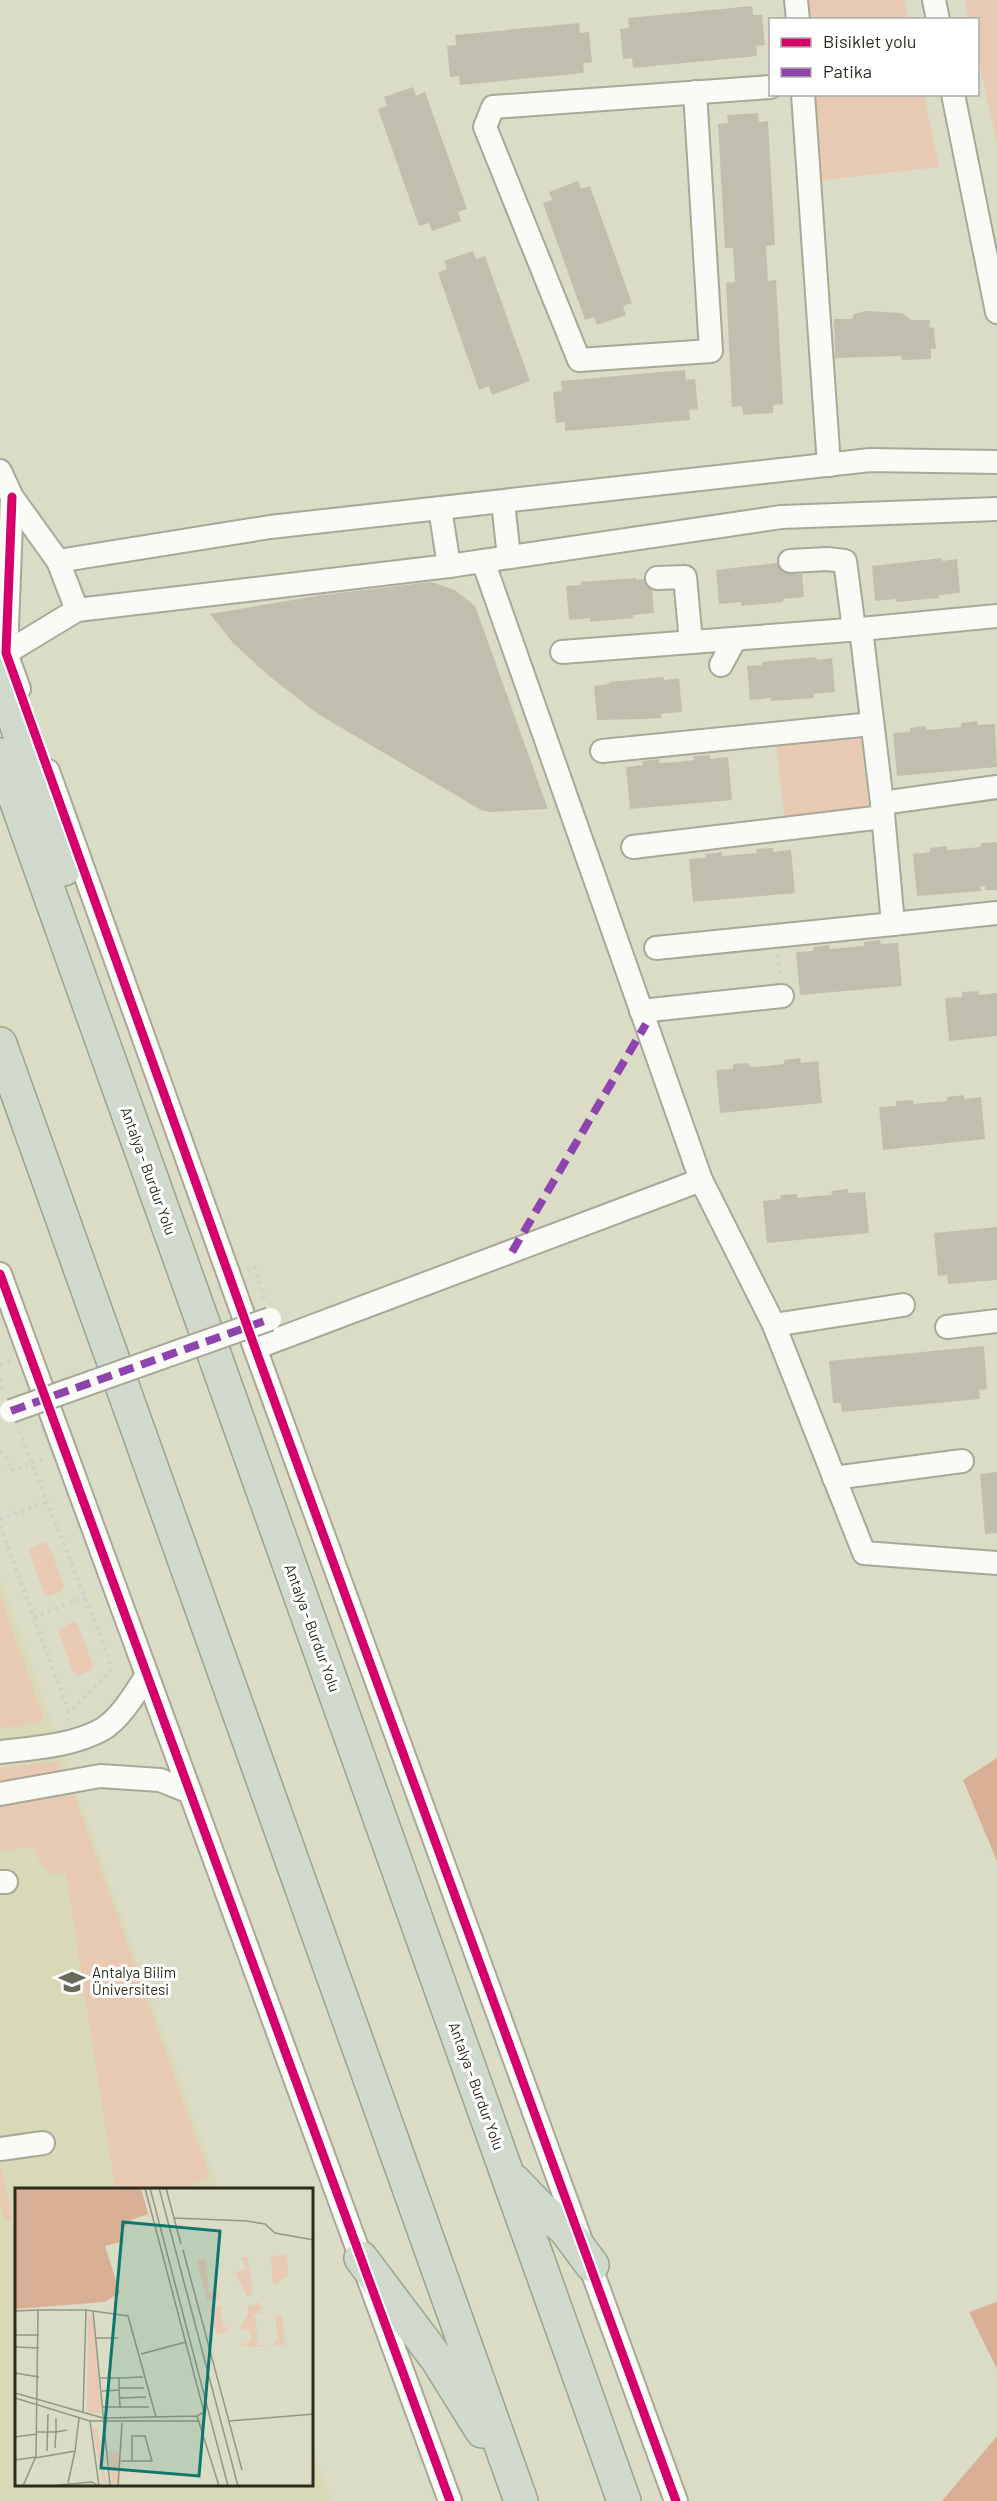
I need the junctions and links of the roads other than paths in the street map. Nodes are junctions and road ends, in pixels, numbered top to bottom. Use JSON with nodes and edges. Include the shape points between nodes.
{"nodes":[{"id":1,"x":796,"y":0,"type":"edge"},
{"id":2,"x":934,"y":0,"type":"edge"},
{"id":3,"x":798,"y":18,"type":"edge"},
{"id":4,"x":938,"y":18,"type":"edge"},
{"id":5,"x":769,"y":87,"type":"edge"},
{"id":6,"x":695,"y":92,"type":"junction"},
{"id":7,"x":803,"y":96,"type":"edge"},
{"id":8,"x":953,"y":96,"type":"edge"},
{"id":9,"x":997,"y":312,"type":"edge"},
{"id":10,"x":997,"y":462,"type":"edge"},
{"id":11,"x":829,"y":465,"type":"junction"},
{"id":12,"x":0,"y":471,"type":"edge"},
{"id":13,"x":12,"y":497,"type":"junction"},
{"id":14,"x":503,"y":501,"type":"junction"},
{"id":15,"x":440,"y":508,"type":"junction"},
{"id":16,"x":997,"y":509,"type":"edge"},
{"id":17,"x":509,"y":557,"type":"junction"},
{"id":18,"x":58,"y":561,"type":"junction"},
{"id":19,"x":483,"y":561,"type":"junction"},
{"id":20,"x":790,"y":561,"type":"dead end"},
{"id":21,"x":449,"y":566,"type":"junction"},
{"id":22,"x":657,"y":578,"type":"dead end"},
{"id":23,"x":76,"y":610,"type":"junction"},
{"id":24,"x":997,"y":616,"type":"edge"},
{"id":25,"x":858,"y":629,"type":"junction"},
{"id":26,"x":735,"y":639,"type":"junction"},
{"id":27,"x":691,"y":642,"type":"junction"},
{"id":28,"x":562,"y":652,"type":"dead end"},
{"id":29,"x":3,"y":663,"type":"edge"},
{"id":30,"x":721,"y":665,"type":"dead end"},
{"id":31,"x":872,"y":724,"type":"junction"},
{"id":32,"x":602,"y":751,"type":"dead end"},
{"id":33,"x":0,"y":755,"type":"edge"},
{"id":34,"x":997,"y":787,"type":"edge"},
{"id":35,"x":883,"y":810,"type":"junction"},
{"id":36,"x":633,"y":847,"type":"dead end"},
{"id":37,"x":997,"y":914,"type":"edge"},
{"id":38,"x":893,"y":924,"type":"junction"},
{"id":39,"x":656,"y":948,"type":"dead end"},
{"id":40,"x":782,"y":996,"type":"road end"},
{"id":41,"x":641,"y":1011,"type":"junction"},
{"id":42,"x":0,"y":1044,"type":"edge"},
{"id":43,"x":701,"y":1180,"type":"junction"},
{"id":44,"x":183,"y":1267,"type":"junction"},
{"id":45,"x":0,"y":1274,"type":"edge"},
{"id":46,"x":903,"y":1305,"type":"dead end"},
{"id":47,"x":270,"y":1319,"type":"road end"},
{"id":48,"x":997,"y":1322,"type":"edge"},
{"id":49,"x":774,"y":1325,"type":"junction"},
{"id":50,"x":946,"y":1327,"type":"dead end"},
{"id":51,"x":255,"y":1348,"type":"junction"},
{"id":52,"x":10,"y":1411,"type":"road end"},
{"id":53,"x":962,"y":1461,"type":"dead end"},
{"id":54,"x":834,"y":1478,"type":"junction"},
{"id":55,"x":997,"y":1563,"type":"edge"},
{"id":56,"x":147,"y":1676,"type":"junction"},
{"id":57,"x":0,"y":1752,"type":"edge"},
{"id":58,"x":190,"y":1792,"type":"junction"},
{"id":59,"x":0,"y":1794,"type":"edge"},
{"id":60,"x":44,"y":2143,"type":"dead end"},
{"id":61,"x":0,"y":2149,"type":"edge"},
{"id":62,"x":507,"y":2173,"type":"junction"},
{"id":63,"x":361,"y":2258,"type":"junction"},
{"id":64,"x":592,"y":2265,"type":"junction"},
{"id":65,"x":518,"y":2492,"type":"edge"},
{"id":66,"x":450,"y":2501,"type":"edge"},
{"id":67,"x":624,"y":2501,"type":"edge"},
{"id":68,"x":676,"y":2501,"type":"edge"}],
"edges":[{"from":1,"to":3,"type":"street"},
{"from":2,"to":4,"type":"street"},
{"from":5,"to":6,"type":"street"},
{"from":6,"to":6,"type":"street","via":[[493,107],[485,127],[579,360],[711,351]]},
{"from":7,"to":11,"type":"street"},
{"from":8,"to":9,"type":"street"},
{"from":10,"to":11,"type":"street","via":[[870,460]]},
{"from":11,"to":14,"type":"street"},
{"from":12,"to":13,"type":"street"},
{"from":13,"to":18,"type":"street"},
{"from":13,"to":29,"type":"street"},
{"from":14,"to":15,"type":"street"},
{"from":14,"to":17,"type":"street"},
{"from":15,"to":18,"type":"street","via":[[270,527]]},
{"from":15,"to":21,"type":"street"},
{"from":16,"to":17,"type":"street","via":[[782,517]]},
{"from":17,"to":19,"type":"street"},
{"from":18,"to":23,"type":"street"},
{"from":19,"to":21,"type":"street"},
{"from":19,"to":41,"type":"street"},
{"from":20,"to":25,"type":"street","via":[[845,561]]},
{"from":21,"to":23,"type":"street"},
{"from":22,"to":27,"type":"street","via":[[685,577]]},
{"from":23,"to":29,"type":"street"},
{"from":24,"to":25,"type":"street"},
{"from":25,"to":26,"type":"street"},
{"from":25,"to":31,"type":"street"},
{"from":26,"to":27,"type":"street"},
{"from":26,"to":30,"type":"street"},
{"from":27,"to":28,"type":"street"},
{"from":29,"to":44,"type":"highway","via":[[164,1173]]},
{"from":29,"to":51,"type":"street"},
{"from":31,"to":32,"type":"street"},
{"from":31,"to":35,"type":"street"},
{"from":33,"to":44,"type":"highway","name":"Antalya - Burdur Yolu"},
{"from":34,"to":35,"type":"street"},
{"from":35,"to":36,"type":"street"},
{"from":35,"to":38,"type":"street"},
{"from":37,"to":38,"type":"street"},
{"from":38,"to":39,"type":"street"},
{"from":40,"to":41,"type":"street"},
{"from":41,"to":43,"type":"street"},
{"from":42,"to":65,"type":"highway"},
{"from":43,"to":49,"type":"street"},
{"from":43,"to":51,"type":"street"},
{"from":44,"to":62,"type":"highway","name":"Antalya - Burdur Yolu"},
{"from":45,"to":56,"type":"street"},
{"from":46,"to":49,"type":"street"},
{"from":47,"to":52,"type":"street","bridge":true},
{"from":48,"to":50,"type":"street"},
{"from":49,"to":54,"type":"street"},
{"from":51,"to":64,"type":"street"},
{"from":53,"to":54,"type":"street"},
{"from":54,"to":55,"type":"street","via":[[864,1553]]},
{"from":56,"to":57,"type":"street","via":[[130,1702],[104,1728],[65,1743]]},
{"from":56,"to":58,"type":"street"},
{"from":58,"to":59,"type":"street","via":[[160,1780],[100,1776]]},
{"from":58,"to":63,"type":"street"},
{"from":60,"to":61,"type":"street"},
{"from":62,"to":64,"type":"highway","via":[[565,2229]]},
{"from":62,"to":67,"type":"highway","name":"Antalya - Burdur Yolu"},
{"from":63,"to":65,"type":"highway","via":[[437,2360]]},
{"from":63,"to":66,"type":"street"},
{"from":64,"to":68,"type":"street"}]}
